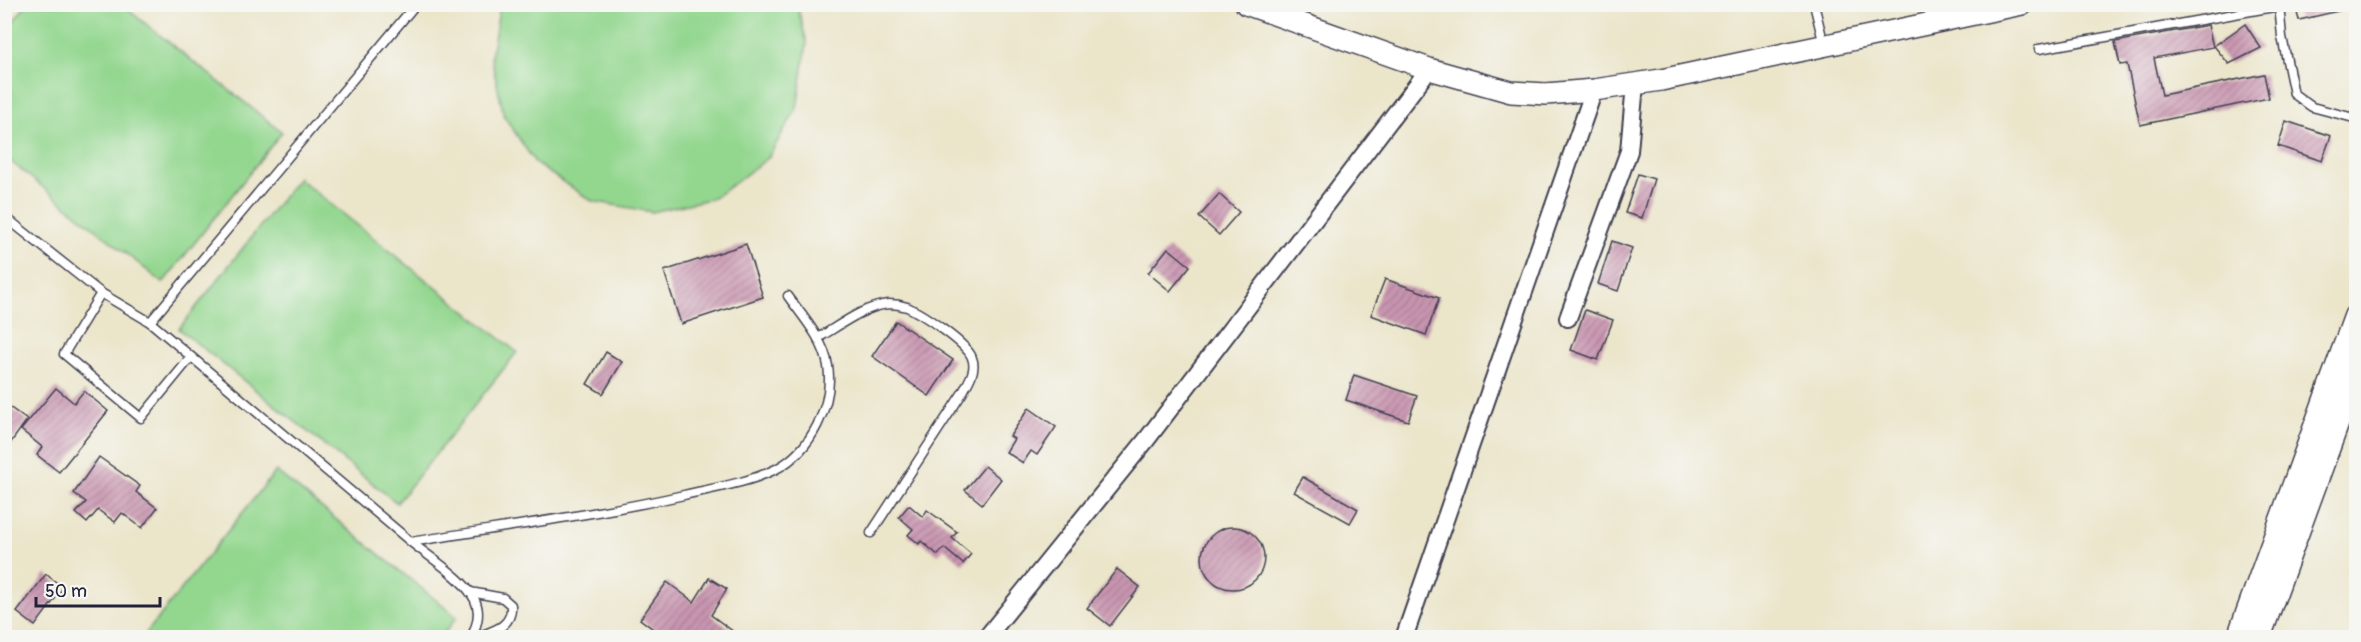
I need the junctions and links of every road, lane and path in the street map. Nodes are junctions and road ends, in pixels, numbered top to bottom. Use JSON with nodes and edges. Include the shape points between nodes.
{"nodes":[{"id":1,"x":416,"y":4,"type":"edge"},
{"id":2,"x":1246,"y":4,"type":"edge"},
{"id":3,"x":1814,"y":4,"type":"edge"},
{"id":4,"x":2022,"y":4,"type":"edge"},
{"id":5,"x":2279,"y":5,"type":"edge"},
{"id":6,"x":1824,"y":46,"type":"junction"},
{"id":7,"x":2039,"y":49,"type":"dead end"},
{"id":8,"x":1429,"y":69,"type":"junction"},
{"id":9,"x":1635,"y":84,"type":"junction"},
{"id":10,"x":1594,"y":90,"type":"junction"},
{"id":11,"x":2356,"y":115,"type":"edge"},
{"id":12,"x":4,"y":216,"type":"edge"},
{"id":13,"x":101,"y":293,"type":"junction"},
{"id":14,"x":788,"y":296,"type":"dead end"},
{"id":15,"x":2356,"y":317,"type":"edge"},
{"id":16,"x":1568,"y":318,"type":"dead end"},
{"id":17,"x":150,"y":322,"type":"junction"},
{"id":18,"x":818,"y":338,"type":"junction"},
{"id":19,"x":191,"y":357,"type":"junction"},
{"id":20,"x":2356,"y":370,"type":"edge"},
{"id":21,"x":871,"y":533,"type":"dead end"},
{"id":22,"x":411,"y":542,"type":"junction"},
{"id":23,"x":470,"y":592,"type":"junction"},
{"id":24,"x":472,"y":638,"type":"edge"},
{"id":25,"x":986,"y":638,"type":"edge"},
{"id":26,"x":1404,"y":638,"type":"edge"},
{"id":27,"x":2239,"y":638,"type":"edge"},
{"id":28,"x":2258,"y":638,"type":"edge"}],
"edges":[{"from":1,"to":17,"type":"lane"},
{"from":2,"to":8,"type":"street"},
{"from":3,"to":6,"type":"lane"},
{"from":4,"to":6,"type":"street"},
{"from":5,"to":7,"type":"lane"},
{"from":5,"to":11,"type":"lane","via":[[2294,94],[2312,107],[2350,117]]},
{"from":6,"to":9,"type":"street"},
{"from":8,"to":10,"type":"street","via":[[1511,92]]},
{"from":8,"to":25,"type":"street","via":[[1147,439]]},
{"from":9,"to":10,"type":"street"},
{"from":9,"to":16,"type":"street","via":[[1629,151]]},
{"from":10,"to":26,"type":"street"},
{"from":12,"to":13,"type":"lane"},
{"from":13,"to":17,"type":"lane"},
{"from":13,"to":19,"type":"lane","via":[[64,354],[141,418]]},
{"from":14,"to":18,"type":"lane"},
{"from":15,"to":27,"type":"main road"},
{"from":17,"to":19,"type":"lane"},
{"from":18,"to":21,"type":"lane","via":[[865,311],[897,304],[917,313],[966,348],[972,357],[973,371],[963,392]]},
{"from":18,"to":22,"type":"lane","via":[[828,364],[828,403],[803,447],[777,468],[737,483],[651,502]]},
{"from":19,"to":22,"type":"lane"},
{"from":20,"to":28,"type":"main road"},
{"from":22,"to":23,"type":"lane"},
{"from":23,"to":24,"type":"lane","via":[[478,615]]},
{"from":23,"to":24,"type":"lane","via":[[503,598],[511,605],[512,614],[506,624]]}]}
